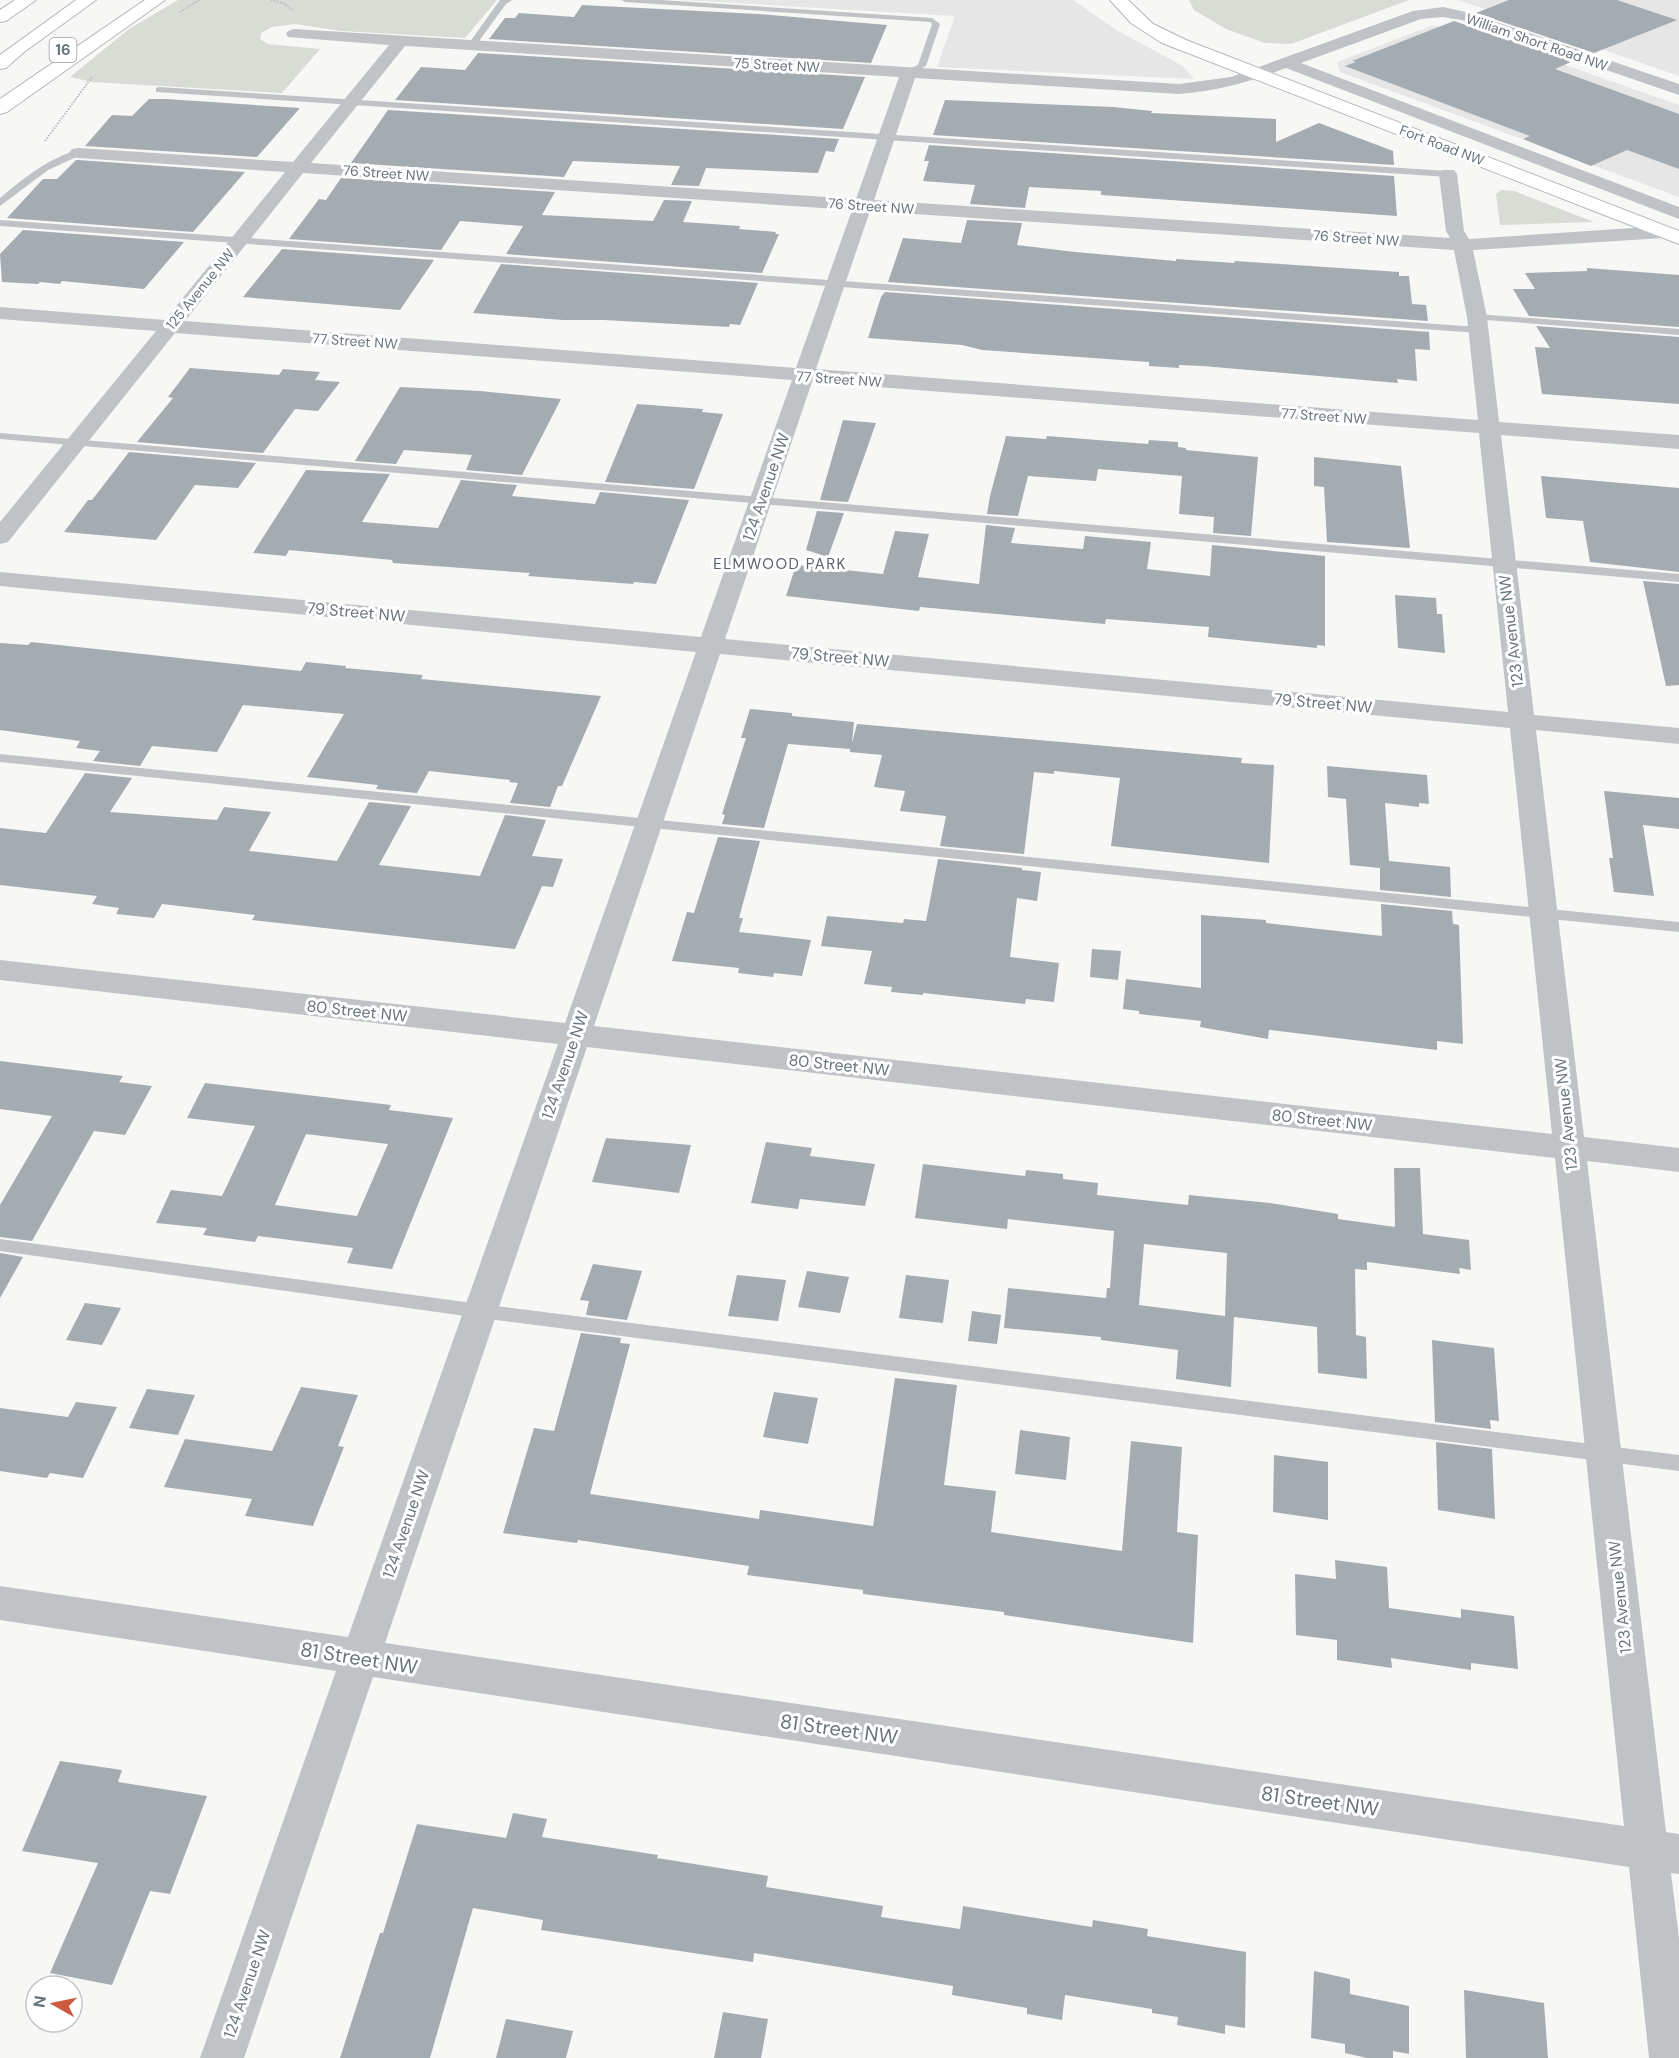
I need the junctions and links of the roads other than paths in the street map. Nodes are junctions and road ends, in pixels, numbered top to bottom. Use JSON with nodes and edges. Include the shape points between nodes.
{"nodes":[{"id":1,"x":27,"y":0,"type":"edge"},
{"id":2,"x":87,"y":0,"type":"edge"},
{"id":3,"x":133,"y":0,"type":"edge"},
{"id":4,"x":156,"y":0,"type":"edge"},
{"id":5,"x":508,"y":0,"type":"edge"},
{"id":6,"x":625,"y":0,"type":"edge"},
{"id":7,"x":1119,"y":0,"type":"edge"},
{"id":8,"x":45,"y":6,"type":"dead end"},
{"id":9,"x":1153,"y":10,"type":"dead end"},
{"id":10,"x":1,"y":15,"type":"edge"},
{"id":11,"x":294,"y":34,"type":"dead end"},
{"id":12,"x":400,"y":41,"type":"junction"},
{"id":13,"x":0,"y":42,"type":"edge"},
{"id":14,"x":471,"y":46,"type":"junction"},
{"id":15,"x":1205,"y":52,"type":"junction"},
{"id":16,"x":1287,"y":63,"type":"junction"},
{"id":17,"x":0,"y":64,"type":"edge"},
{"id":18,"x":909,"y":72,"type":"junction"},
{"id":19,"x":1259,"y":73,"type":"junction"},
{"id":20,"x":159,"y":90,"type":"dead end"},
{"id":21,"x":1679,"y":90,"type":"edge"},
{"id":22,"x":352,"y":101,"type":"junction"},
{"id":23,"x":0,"y":108,"type":"edge"},
{"id":24,"x":887,"y":137,"type":"junction"},
{"id":25,"x":78,"y":153,"type":"joint"},
{"id":26,"x":298,"y":167,"type":"junction"},
{"id":27,"x":1448,"y":174,"type":"joint"},
{"id":28,"x":0,"y":203,"type":"edge"},
{"id":29,"x":863,"y":205,"type":"junction"},
{"id":30,"x":1679,"y":213,"type":"edge"},
{"id":31,"x":0,"y":223,"type":"edge"},
{"id":32,"x":1672,"y":235,"type":"edge"},
{"id":33,"x":238,"y":241,"type":"junction"},
{"id":34,"x":1463,"y":245,"type":"junction"},
{"id":35,"x":835,"y":285,"type":"junction"},
{"id":36,"x":0,"y":313,"type":"edge"},
{"id":37,"x":1478,"y":324,"type":"junction"},
{"id":38,"x":168,"y":327,"type":"junction"},
{"id":39,"x":1679,"y":332,"type":"edge"},
{"id":40,"x":804,"y":376,"type":"junction"},
{"id":41,"x":1489,"y":429,"type":"junction"},
{"id":42,"x":0,"y":436,"type":"edge"},
{"id":43,"x":1679,"y":442,"type":"edge"},
{"id":44,"x":75,"y":443,"type":"junction"},
{"id":45,"x":761,"y":501,"type":"junction"},
{"id":46,"x":0,"y":537,"type":"edge"},
{"id":47,"x":1503,"y":563,"type":"junction"},
{"id":48,"x":1679,"y":578,"type":"edge"},
{"id":49,"x":0,"y":579,"type":"edge"},
{"id":50,"x":711,"y":645,"type":"junction"},
{"id":51,"x":1522,"y":722,"type":"junction"},
{"id":52,"x":1679,"y":736,"type":"edge"},
{"id":53,"x":0,"y":758,"type":"edge"},
{"id":54,"x":649,"y":823,"type":"junction"},
{"id":55,"x":1544,"y":913,"type":"junction"},
{"id":56,"x":1679,"y":927,"type":"edge"},
{"id":57,"x":0,"y":970,"type":"edge"},
{"id":58,"x":576,"y":1036,"type":"junction"},
{"id":59,"x":1569,"y":1148,"type":"junction"},
{"id":60,"x":1679,"y":1160,"type":"edge"},
{"id":61,"x":0,"y":1245,"type":"edge"},
{"id":62,"x":480,"y":1311,"type":"junction"},
{"id":63,"x":1604,"y":1453,"type":"junction"},
{"id":64,"x":1679,"y":1463,"type":"edge"},
{"id":65,"x":0,"y":1603,"type":"edge"},
{"id":66,"x":360,"y":1658,"type":"junction"},
{"id":67,"x":1663,"y":1852,"type":"edge"},
{"id":68,"x":222,"y":2058,"type":"edge"},
{"id":69,"x":1671,"y":2058,"type":"edge"}],
"edges":[{"from":1,"to":10,"type":"main road"},
{"from":2,"to":17,"type":"main road","number":"16"},
{"from":3,"to":23,"type":"main road","number":"16","via":[[77,38]]},
{"from":4,"to":23,"type":"main road"},
{"from":5,"to":14,"type":"lane"},
{"from":6,"to":18,"type":"lane","via":[[932,20],[936,24],[922,66]]},
{"from":7,"to":15,"type":"main road","name":"Fort Road NW","via":[[1166,40]]},
{"from":8,"to":13,"type":"main road"},
{"from":9,"to":15,"type":"main road","name":"Fort Road NW"},
{"from":11,"to":12,"type":"street","name":"75 Street NW"},
{"from":12,"to":14,"type":"street","name":"75 Street NW"},
{"from":12,"to":22,"type":"street","name":"125 Avenue NW"},
{"from":14,"to":18,"type":"street","name":"75 Street NW"},
{"from":15,"to":19,"type":"main road","name":"Fort Road NW"},
{"from":16,"to":19,"type":"street","name":"William Short Road NW"},
{"from":16,"to":21,"type":"street","name":"William Short Road NW","via":[[1419,14],[1443,12]]},
{"from":16,"to":30,"type":"street"},
{"from":18,"to":19,"type":"street","name":"75 Street NW","via":[[1179,89],[1214,86]]},
{"from":18,"to":24,"type":"street","name":"124 Avenue NW"},
{"from":19,"to":32,"type":"main road","name":"Fort Road NW"},
{"from":20,"to":22,"type":"lane"},
{"from":22,"to":24,"type":"lane"},
{"from":22,"to":26,"type":"street","name":"125 Avenue NW"},
{"from":24,"to":27,"type":"lane"},
{"from":24,"to":29,"type":"street","name":"124 Avenue NW"},
{"from":25,"to":26,"type":"street","name":"76 Street NW"},
{"from":25,"to":28,"type":"lane","via":[[33,174]]},
{"from":26,"to":29,"type":"street","name":"76 Street NW"},
{"from":26,"to":33,"type":"street","name":"125 Avenue NW"},
{"from":27,"to":34,"type":"street","name":"123 Avenue NW","via":[[1455,231]]},
{"from":29,"to":34,"type":"street","name":"76 Street NW"},
{"from":29,"to":35,"type":"street","name":"124 Avenue NW"},
{"from":31,"to":33,"type":"lane"},
{"from":32,"to":34,"type":"street","name":"76 Street NW"},
{"from":33,"to":35,"type":"lane"},
{"from":33,"to":38,"type":"street","name":"125 Avenue NW"},
{"from":34,"to":37,"type":"street","name":"123 Avenue NW"},
{"from":35,"to":37,"type":"lane"},
{"from":35,"to":40,"type":"street","name":"124 Avenue NW"},
{"from":36,"to":38,"type":"street","name":"77 Street NW"},
{"from":37,"to":39,"type":"lane"},
{"from":37,"to":41,"type":"street","name":"123 Avenue NW"},
{"from":38,"to":40,"type":"street","name":"77 Street NW"},
{"from":38,"to":44,"type":"street","name":"125 Avenue NW"},
{"from":40,"to":41,"type":"street","name":"77 Street NW"},
{"from":40,"to":45,"type":"street","name":"124 Avenue NW"},
{"from":41,"to":43,"type":"street","name":"77 Street NW"},
{"from":41,"to":47,"type":"street","name":"123 Avenue NW"},
{"from":42,"to":44,"type":"lane"},
{"from":44,"to":45,"type":"lane"},
{"from":44,"to":46,"type":"street","name":"125 Avenue NW"},
{"from":45,"to":47,"type":"lane"},
{"from":45,"to":50,"type":"street","name":"124 Avenue NW"},
{"from":47,"to":48,"type":"lane"},
{"from":47,"to":51,"type":"street","name":"123 Avenue NW"},
{"from":49,"to":50,"type":"street","name":"79 Street NW"},
{"from":50,"to":51,"type":"street","name":"79 Street NW"},
{"from":50,"to":54,"type":"street","name":"124 Avenue NW"},
{"from":51,"to":52,"type":"street","name":"79 Street NW"},
{"from":51,"to":55,"type":"street","name":"123 Avenue NW"},
{"from":53,"to":54,"type":"lane"},
{"from":54,"to":55,"type":"lane"},
{"from":54,"to":58,"type":"street","name":"124 Avenue NW"},
{"from":55,"to":56,"type":"lane"},
{"from":55,"to":59,"type":"street","name":"123 Avenue NW"},
{"from":57,"to":58,"type":"street","name":"80 Street NW"},
{"from":58,"to":59,"type":"street","name":"80 Street NW"},
{"from":58,"to":62,"type":"street","name":"124 Avenue NW"},
{"from":59,"to":60,"type":"street","name":"80 Street NW"},
{"from":59,"to":63,"type":"street","name":"123 Avenue NW"},
{"from":61,"to":62,"type":"lane"},
{"from":62,"to":63,"type":"lane"},
{"from":62,"to":66,"type":"street","name":"124 Avenue NW"},
{"from":63,"to":64,"type":"lane"},
{"from":63,"to":67,"type":"street","name":"123 Avenue NW"},
{"from":65,"to":66,"type":"street","name":"81 Street NW"},
{"from":66,"to":67,"type":"street","name":"81 Street NW"},
{"from":66,"to":68,"type":"street","name":"124 Avenue NW"},
{"from":67,"to":69,"type":"street","name":"123 Avenue NW"}]}
